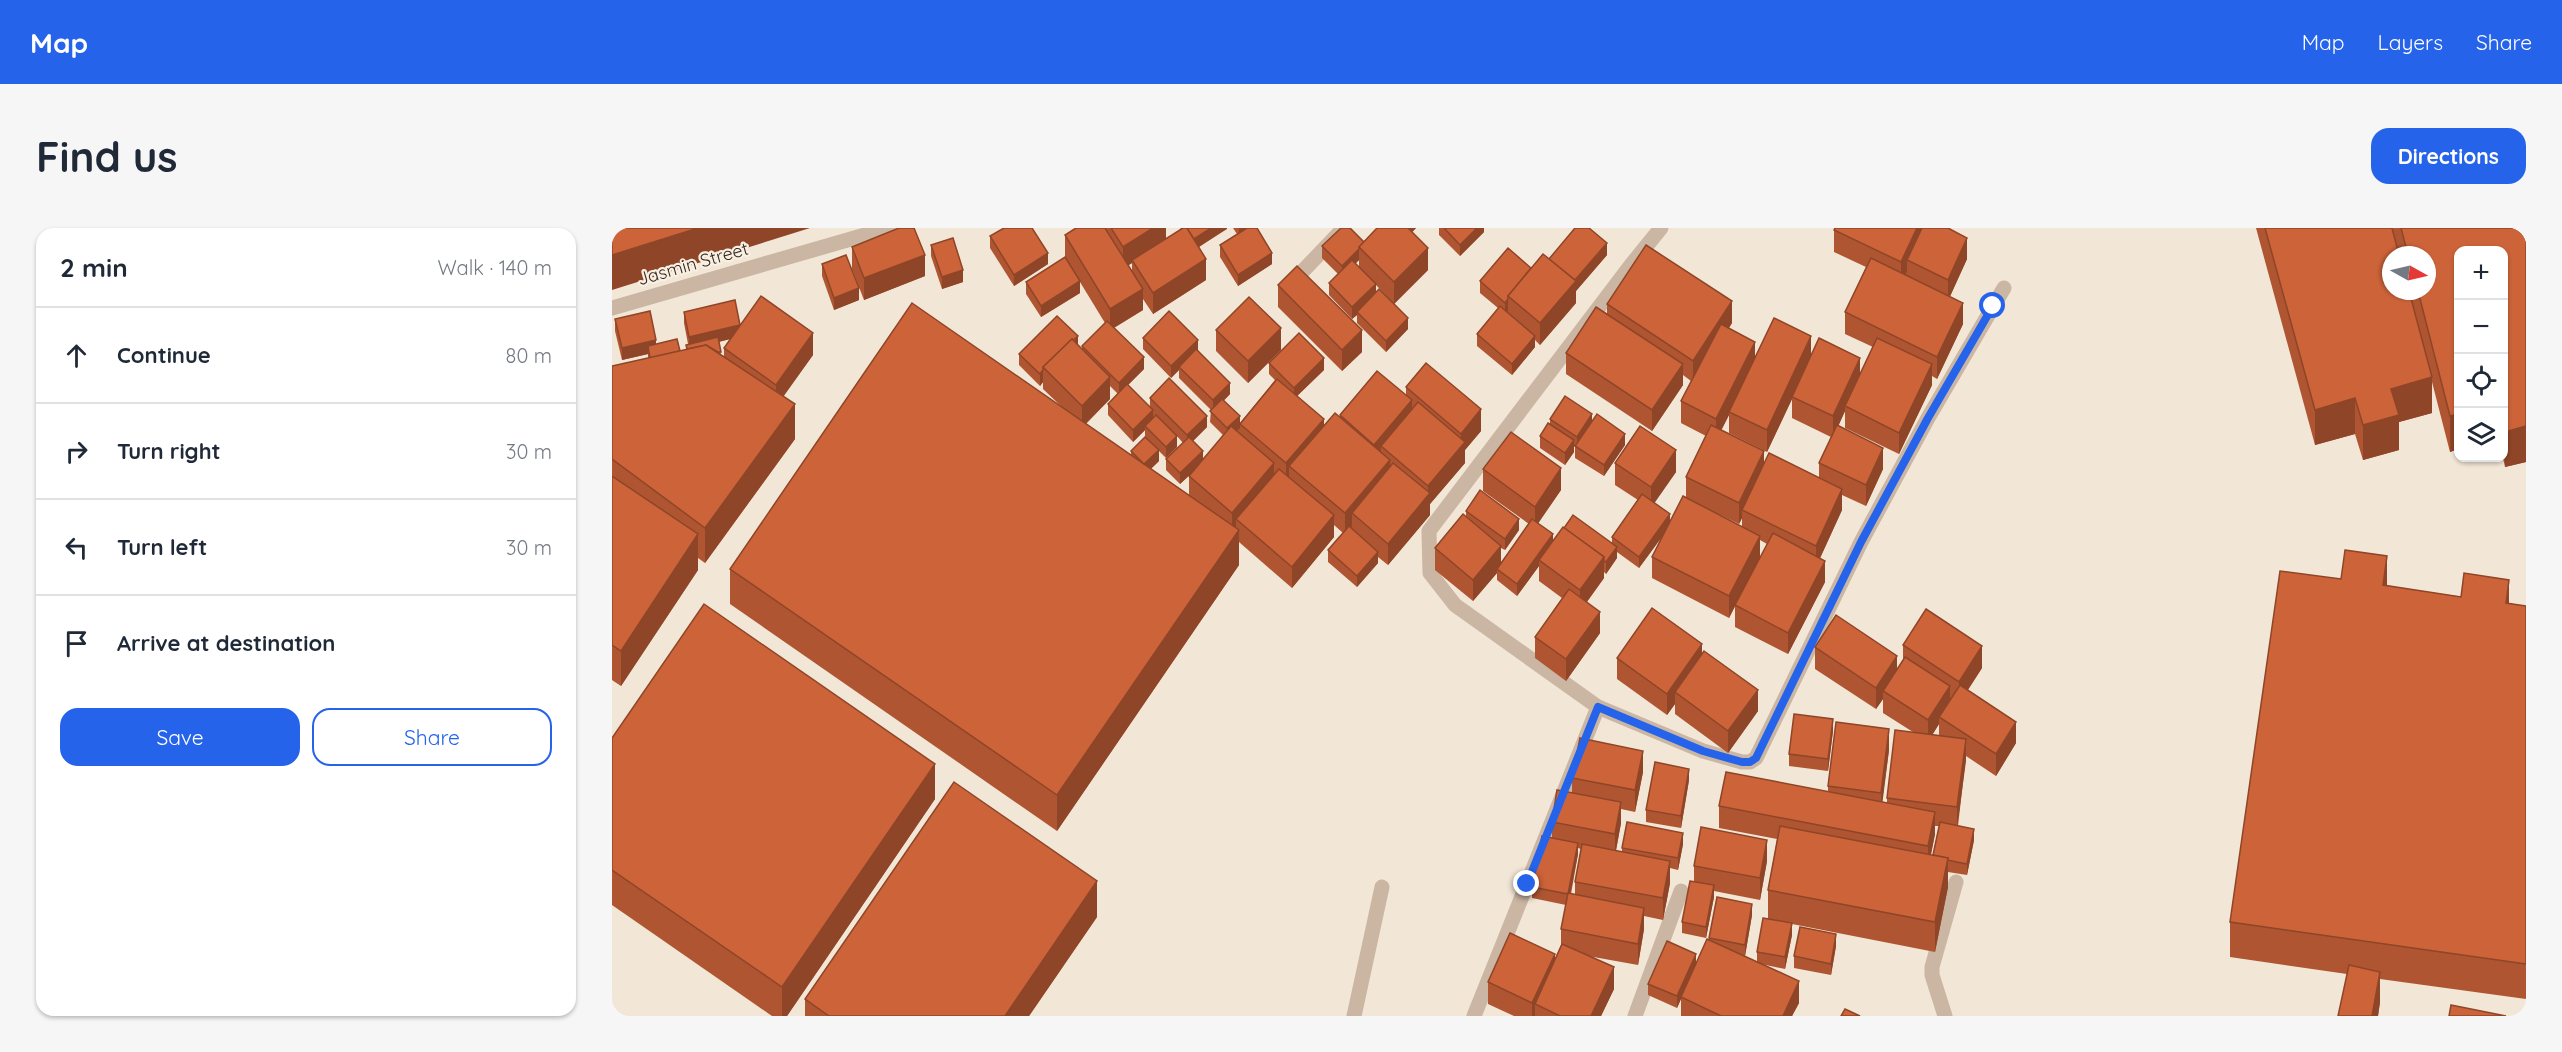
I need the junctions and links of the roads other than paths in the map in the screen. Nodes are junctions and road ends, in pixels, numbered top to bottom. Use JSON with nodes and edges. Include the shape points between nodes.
{"nodes":[{"id":1,"x":889,"y":228,"type":"edge"},
{"id":2,"x":1344,"y":228,"type":"edge"},
{"id":3,"x":1661,"y":228,"type":"edge"},
{"id":4,"x":1301,"y":273,"type":"edge"},
{"id":5,"x":2004,"y":288,"type":"dead end"},
{"id":6,"x":612,"y":308,"type":"edge"},
{"id":7,"x":1598,"y":707,"type":"junction"},
{"id":8,"x":1956,"y":882,"type":"dead end"},
{"id":9,"x":1382,"y":887,"type":"dead end"},
{"id":10,"x":1681,"y":891,"type":"dead end"},
{"id":11,"x":1354,"y":1016,"type":"edge"},
{"id":12,"x":1474,"y":1016,"type":"edge"},
{"id":13,"x":1635,"y":1016,"type":"edge"},
{"id":14,"x":1945,"y":1016,"type":"edge"}],
"edges":[{"from":1,"to":6,"type":"street","name":"Jasmin Street"},
{"from":2,"to":4,"type":"street"},
{"from":3,"to":7,"type":"street","via":[[1429,531],[1430,573],[1455,605]]},
{"from":5,"to":7,"type":"street","via":[[1861,542],[1756,758],[1742,762],[1703,751]]},
{"from":7,"to":12,"type":"street"},
{"from":8,"to":14,"type":"street","via":[[1932,967]]},
{"from":9,"to":11,"type":"street"},
{"from":10,"to":13,"type":"street"}]}
